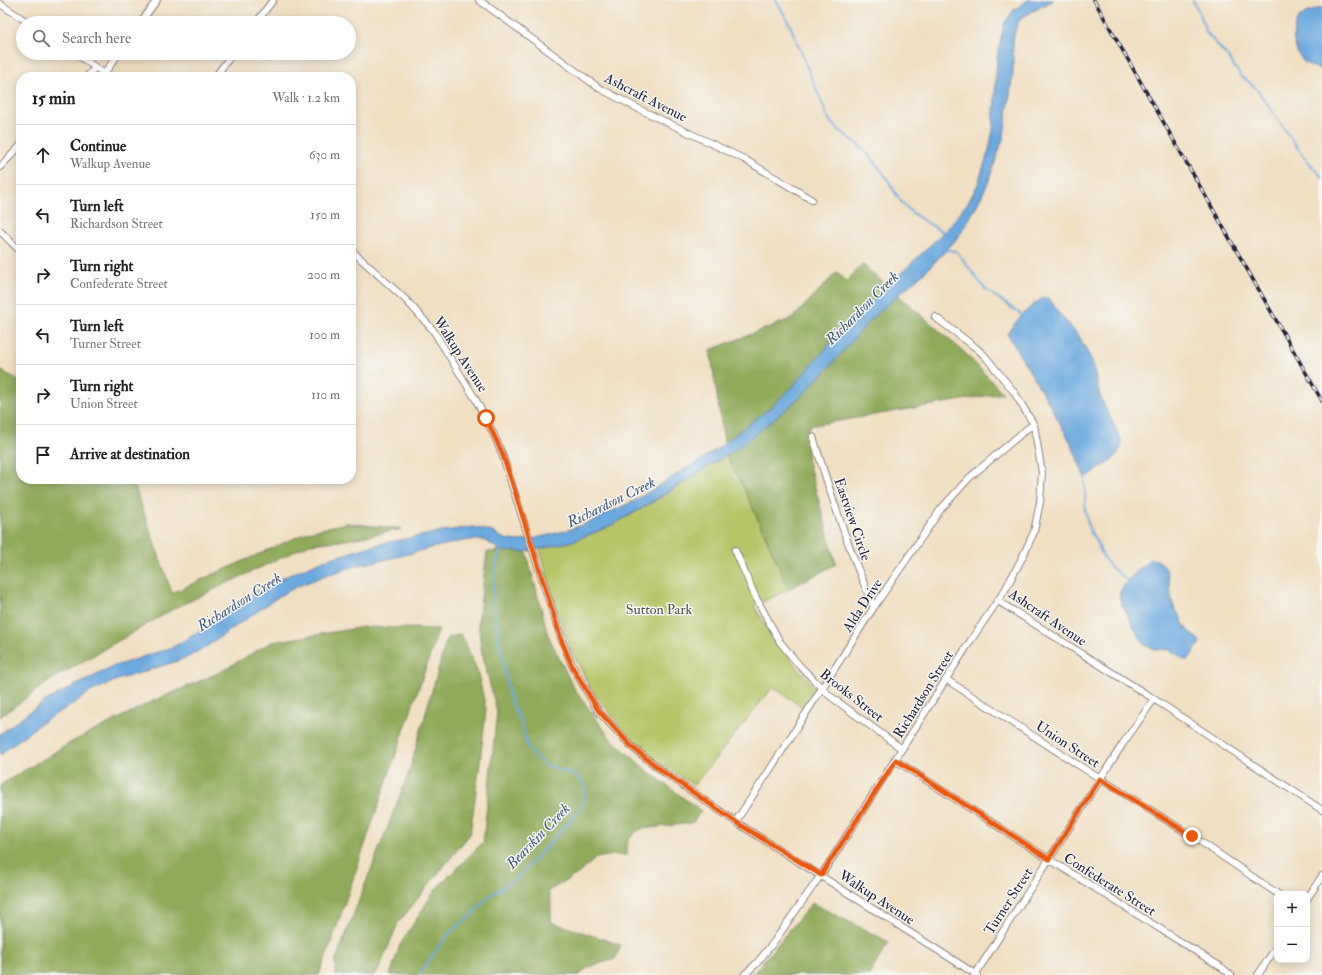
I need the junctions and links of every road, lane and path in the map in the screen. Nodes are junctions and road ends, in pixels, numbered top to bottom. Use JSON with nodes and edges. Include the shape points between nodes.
{"nodes":[{"id":1,"x":156,"y":0,"type":"edge"},
{"id":2,"x":273,"y":0,"type":"edge"},
{"id":3,"x":479,"y":0,"type":"edge"},
{"id":4,"x":0,"y":4,"type":"edge"},
{"id":5,"x":18,"y":16,"type":"edge"},
{"id":6,"x":145,"y":16,"type":"edge"},
{"id":7,"x":261,"y":16,"type":"edge"},
{"id":8,"x":84,"y":60,"type":"edge"},
{"id":9,"x":115,"y":60,"type":"edge"},
{"id":10,"x":228,"y":60,"type":"edge"},
{"id":11,"x":95,"y":68,"type":"junction"},
{"id":12,"x":91,"y":72,"type":"edge"},
{"id":13,"x":101,"y":72,"type":"edge"},
{"id":14,"x":109,"y":72,"type":"edge"},
{"id":15,"x":219,"y":72,"type":"edge"},
{"id":16,"x":16,"y":150,"type":"edge"},
{"id":17,"x":0,"y":167,"type":"edge"},
{"id":18,"x":812,"y":200,"type":"dead end"},
{"id":19,"x":0,"y":231,"type":"edge"},
{"id":20,"x":16,"y":247,"type":"edge"},
{"id":21,"x":356,"y":255,"type":"edge"},
{"id":22,"x":935,"y":317,"type":"dead end"},
{"id":23,"x":1034,"y":425,"type":"junction"},
{"id":24,"x":813,"y":437,"type":"dead end"},
{"id":25,"x":735,"y":550,"type":"dead end"},
{"id":26,"x":998,"y":601,"type":"junction"},
{"id":27,"x":874,"y":607,"type":"junction"},
{"id":28,"x":947,"y":680,"type":"junction"},
{"id":29,"x":822,"y":689,"type":"junction"},
{"id":30,"x":1154,"y":699,"type":"junction"},
{"id":31,"x":902,"y":749,"type":"junction"},
{"id":32,"x":896,"y":760,"type":"junction"},
{"id":33,"x":1100,"y":779,"type":"junction"},
{"id":34,"x":1322,"y":810,"type":"edge"},
{"id":35,"x":736,"y":821,"type":"junction"},
{"id":36,"x":1049,"y":859,"type":"junction"},
{"id":37,"x":821,"y":875,"type":"junction"},
{"id":38,"x":1322,"y":876,"type":"edge"},
{"id":39,"x":1274,"y":891,"type":"edge"},
{"id":40,"x":1310,"y":894,"type":"edge"},
{"id":41,"x":1274,"y":951,"type":"edge"},
{"id":42,"x":744,"y":975,"type":"edge"},
{"id":43,"x":976,"y":975,"type":"edge"},
{"id":44,"x":1231,"y":975,"type":"edge"},
{"id":45,"x":1258,"y":975,"type":"edge"}],
"edges":[{"from":1,"to":6,"type":"street"},
{"from":2,"to":7,"type":"street"},
{"from":3,"to":18,"type":"street","name":"Ashcraft Avenue","via":[[599,88],[744,159]]},
{"from":4,"to":5,"type":"street"},
{"from":8,"to":11,"type":"street"},
{"from":9,"to":14,"type":"street"},
{"from":10,"to":15,"type":"street"},
{"from":11,"to":12,"type":"street"},
{"from":11,"to":13,"type":"street"},
{"from":16,"to":17,"type":"street"},
{"from":19,"to":20,"type":"street"},
{"from":21,"to":35,"type":"street","name":"Walkup Avenue","via":[[406,300],[434,330],[476,400],[505,464],[562,642],[573,668],[598,710],[633,748]]},
{"from":22,"to":23,"type":"street","name":"Ashcraft Avenue","via":[[985,356],[1014,392]]},
{"from":23,"to":26,"type":"street","name":"Ashcraft Avenue","via":[[1042,473],[1034,532]]},
{"from":23,"to":27,"type":"street","name":"Alda Drive","via":[[955,491]]},
{"from":24,"to":27,"type":"street","name":"Eastview Circle","via":[[842,527]]},
{"from":25,"to":29,"type":"street","name":"Brooks Street","via":[[755,596],[780,642]]},
{"from":26,"to":28,"type":"street","name":"Richardson Street"},
{"from":26,"to":30,"type":"street","name":"Ashcraft Avenue"},
{"from":27,"to":29,"type":"street","name":"Alda Drive"},
{"from":28,"to":31,"type":"street","name":"Richardson Street"},
{"from":28,"to":33,"type":"street","name":"Union Street"},
{"from":29,"to":31,"type":"street","name":"Brooks Street"},
{"from":29,"to":35,"type":"street","name":"Alda Drive"},
{"from":30,"to":33,"type":"street","name":"Turner Street"},
{"from":30,"to":34,"type":"street","name":"Ashcraft Avenue"},
{"from":31,"to":32,"type":"street","name":"Richardson Street"},
{"from":32,"to":36,"type":"street","name":"Confederate Street"},
{"from":32,"to":37,"type":"street","name":"Richardson Street"},
{"from":33,"to":36,"type":"street","name":"Turner Street"},
{"from":33,"to":39,"type":"street","name":"Union Street"},
{"from":35,"to":37,"type":"street","name":"Walkup Avenue"},
{"from":36,"to":43,"type":"street","name":"Turner Street"},
{"from":36,"to":44,"type":"street","name":"Confederate Street"},
{"from":37,"to":42,"type":"street","name":"Richardson Street","via":[[773,943]]},
{"from":37,"to":43,"type":"street","name":"Walkup Avenue"},
{"from":38,"to":40,"type":"street"},
{"from":41,"to":45,"type":"street"}]}
